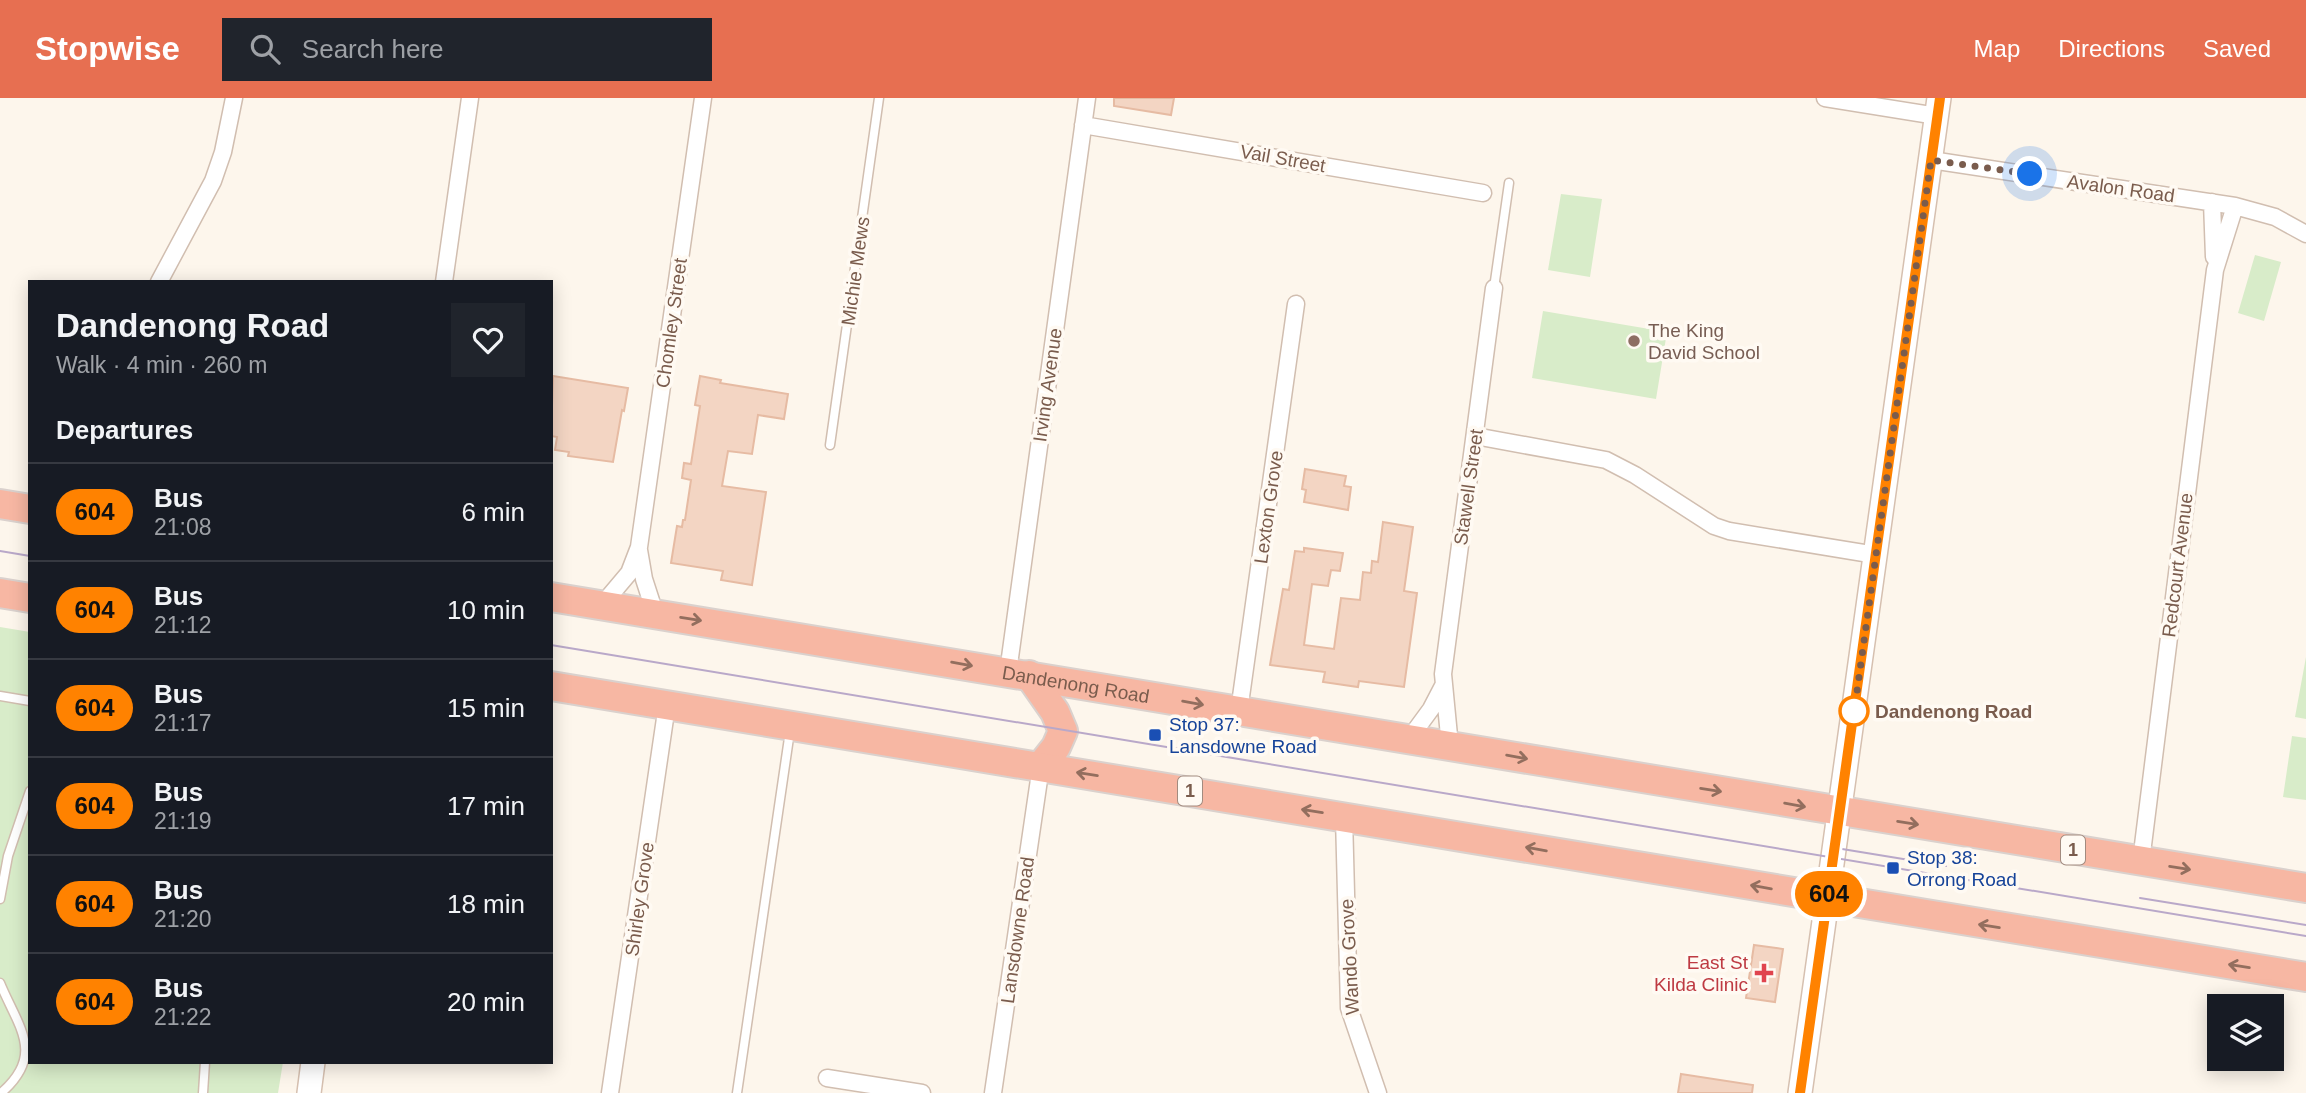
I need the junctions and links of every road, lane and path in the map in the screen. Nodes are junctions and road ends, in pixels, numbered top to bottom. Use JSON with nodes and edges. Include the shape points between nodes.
{"nodes":[{"id":1,"x":234,"y":98,"type":"edge"},
{"id":2,"x":470,"y":98,"type":"edge"},
{"id":3,"x":703,"y":98,"type":"edge"},
{"id":4,"x":879,"y":98,"type":"edge"},
{"id":5,"x":1087,"y":98,"type":"edge"},
{"id":6,"x":1825,"y":98,"type":"edge"},
{"id":7,"x":1938,"y":107,"type":"edge"},
{"id":8,"x":1083,"y":124,"type":"junction"},
{"id":9,"x":1931,"y":160,"type":"junction"},
{"id":10,"x":1509,"y":183,"type":"dead end"},
{"id":11,"x":1483,"y":192,"type":"dead end"},
{"id":12,"x":2212,"y":202,"type":"junction"},
{"id":13,"x":2235,"y":206,"type":"junction"},
{"id":14,"x":2306,"y":234,"type":"edge"},
{"id":15,"x":2215,"y":270,"type":"junction"},
{"id":16,"x":160,"y":280,"type":"edge"},
{"id":17,"x":443,"y":280,"type":"edge"},
{"id":18,"x":1494,"y":288,"type":"joint"},
{"id":19,"x":1296,"y":304,"type":"dead end"},
{"id":20,"x":1475,"y":436,"type":"junction"},
{"id":21,"x":830,"y":445,"type":"dead end"},
{"id":22,"x":0,"y":504,"type":"edge"},
{"id":23,"x":28,"y":509,"type":"edge"},
{"id":24,"x":639,"y":547,"type":"junction"},
{"id":25,"x":1876,"y":555,"type":"junction"},
{"id":26,"x":0,"y":593,"type":"edge"},
{"id":27,"x":553,"y":597,"type":"edge"},
{"id":28,"x":28,"y":598,"type":"edge"},
{"id":29,"x":602,"y":605,"type":"junction"},
{"id":30,"x":655,"y":613,"type":"junction"},
{"id":31,"x":1018,"y":673,"type":"junction"},
{"id":32,"x":1443,"y":685,"type":"junction"},
{"id":33,"x":553,"y":686,"type":"edge"},
{"id":34,"x":0,"y":696,"type":"edge"},
{"id":35,"x":28,"y":701,"type":"edge"},
{"id":36,"x":667,"y":705,"type":"junction"},
{"id":37,"x":1239,"y":711,"type":"junction"},
{"id":38,"x":791,"y":725,"type":"junction"},
{"id":39,"x":1409,"y":739,"type":"junction"},
{"id":40,"x":1450,"y":746,"type":"junction"},
{"id":41,"x":1041,"y":766,"type":"junction"},
{"id":42,"x":28,"y":797,"type":"edge"},
{"id":43,"x":1840,"y":812,"type":"junction"},
{"id":44,"x":1344,"y":817,"type":"junction"},
{"id":45,"x":2141,"y":862,"type":"junction"},
{"id":46,"x":2306,"y":888,"type":"edge"},
{"id":47,"x":0,"y":899,"type":"edge"},
{"id":48,"x":1828,"y":899,"type":"junction"},
{"id":49,"x":2306,"y":977,"type":"edge"},
{"id":50,"x":0,"y":983,"type":"edge"},
{"id":51,"x":205,"y":1064,"type":"edge"},
{"id":52,"x":313,"y":1064,"type":"edge"},
{"id":53,"x":827,"y":1078,"type":"dead end"},
{"id":54,"x":1,"y":1093,"type":"edge"},
{"id":55,"x":203,"y":1093,"type":"edge"},
{"id":56,"x":309,"y":1093,"type":"edge"},
{"id":57,"x":610,"y":1093,"type":"edge"},
{"id":58,"x":737,"y":1093,"type":"edge"},
{"id":59,"x":922,"y":1093,"type":"edge"},
{"id":60,"x":993,"y":1093,"type":"edge"},
{"id":61,"x":1378,"y":1093,"type":"edge"},
{"id":62,"x":1800,"y":1093,"type":"edge"}],
"edges":[{"from":1,"to":16,"type":"street","via":[[213,181]]},
{"from":2,"to":17,"type":"street"},
{"from":3,"to":24,"type":"street","name":"Chomley Street"},
{"from":4,"to":21,"type":"lane","name":"Michie Mews"},
{"from":5,"to":8,"type":"street","name":"Irving Avenue"},
{"from":6,"to":7,"type":"street"},
{"from":7,"to":9,"type":"main road"},
{"from":8,"to":11,"type":"street","name":"Vail Street"},
{"from":8,"to":31,"type":"street","name":"Irving Avenue"},
{"from":9,"to":12,"type":"street","name":"Avalon Road"},
{"from":9,"to":25,"type":"main road"},
{"from":10,"to":18,"type":"lane"},
{"from":12,"to":13,"type":"street","name":"Avalon Road"},
{"from":12,"to":15,"type":"street","name":"Redcourt Avenue"},
{"from":13,"to":14,"type":"street","name":"Avalon Road","via":[[2275,217]]},
{"from":13,"to":15,"type":"street","name":"Redcourt Avenue"},
{"from":15,"to":45,"type":"street","name":"Redcourt Avenue"},
{"from":18,"to":20,"type":"street","name":"Stawell Street"},
{"from":19,"to":37,"type":"street","name":"Lexton Grove"},
{"from":20,"to":25,"type":"street","via":[[1606,460],[1729,531]]},
{"from":20,"to":32,"type":"street","name":"Stawell Street"},
{"from":22,"to":23,"type":"highway"},
{"from":24,"to":29,"type":"street","name":"Chomley Street","via":[[629,573]]},
{"from":24,"to":30,"type":"street","name":"Chomley Street"},
{"from":25,"to":43,"type":"main road"},
{"from":26,"to":28,"type":"highway"},
{"from":27,"to":29,"type":"highway","name":"Dandenong Road","number":"1"},
{"from":29,"to":30,"type":"highway","name":"Dandenong Road","number":"1"},
{"from":30,"to":31,"type":"highway","name":"Dandenong Road","number":"1","one_way":true},
{"from":31,"to":37,"type":"highway","name":"Dandenong Road","number":"1","one_way":true},
{"from":31,"to":41,"type":"highway","via":[[1055,712],[1063,730]]},
{"from":32,"to":39,"type":"street","name":"Stawell Street"},
{"from":32,"to":40,"type":"street","name":"Stawell Street"},
{"from":33,"to":36,"type":"highway","number":"1"},
{"from":34,"to":35,"type":"lane"},
{"from":36,"to":38,"type":"highway","number":"1"},
{"from":36,"to":57,"type":"street","name":"Shirley Grove"},
{"from":37,"to":39,"type":"highway","name":"Dandenong Road","number":"1"},
{"from":38,"to":41,"type":"highway","number":"1"},
{"from":38,"to":58,"type":"lane"},
{"from":39,"to":40,"type":"highway","name":"Dandenong Road","number":"1"},
{"from":40,"to":43,"type":"highway","name":"Dandenong Road","number":"1","one_way":true},
{"from":44,"to":41,"type":"highway","number":"1","one_way":true},
{"from":41,"to":60,"type":"street","name":"Lansdowne Road"},
{"from":42,"to":47,"type":"lane","via":[[8,856]]},
{"from":43,"to":45,"type":"highway","name":"Dandenong Road","number":"1","one_way":true},
{"from":43,"to":48,"type":"main road"},
{"from":48,"to":44,"type":"highway","number":"1","one_way":true},
{"from":44,"to":61,"type":"street","name":"Wando Grove","via":[[1349,1008]]},
{"from":45,"to":46,"type":"highway","name":"Dandenong Road","number":"1","one_way":true},
{"from":49,"to":48,"type":"highway","number":"1","one_way":true},
{"from":48,"to":62,"type":"main road"},
{"from":50,"to":54,"type":"lane","via":[[26,1048],[22,1069]]},
{"from":51,"to":55,"type":"lane"},
{"from":52,"to":56,"type":"main road"},
{"from":53,"to":59,"type":"street"}]}
